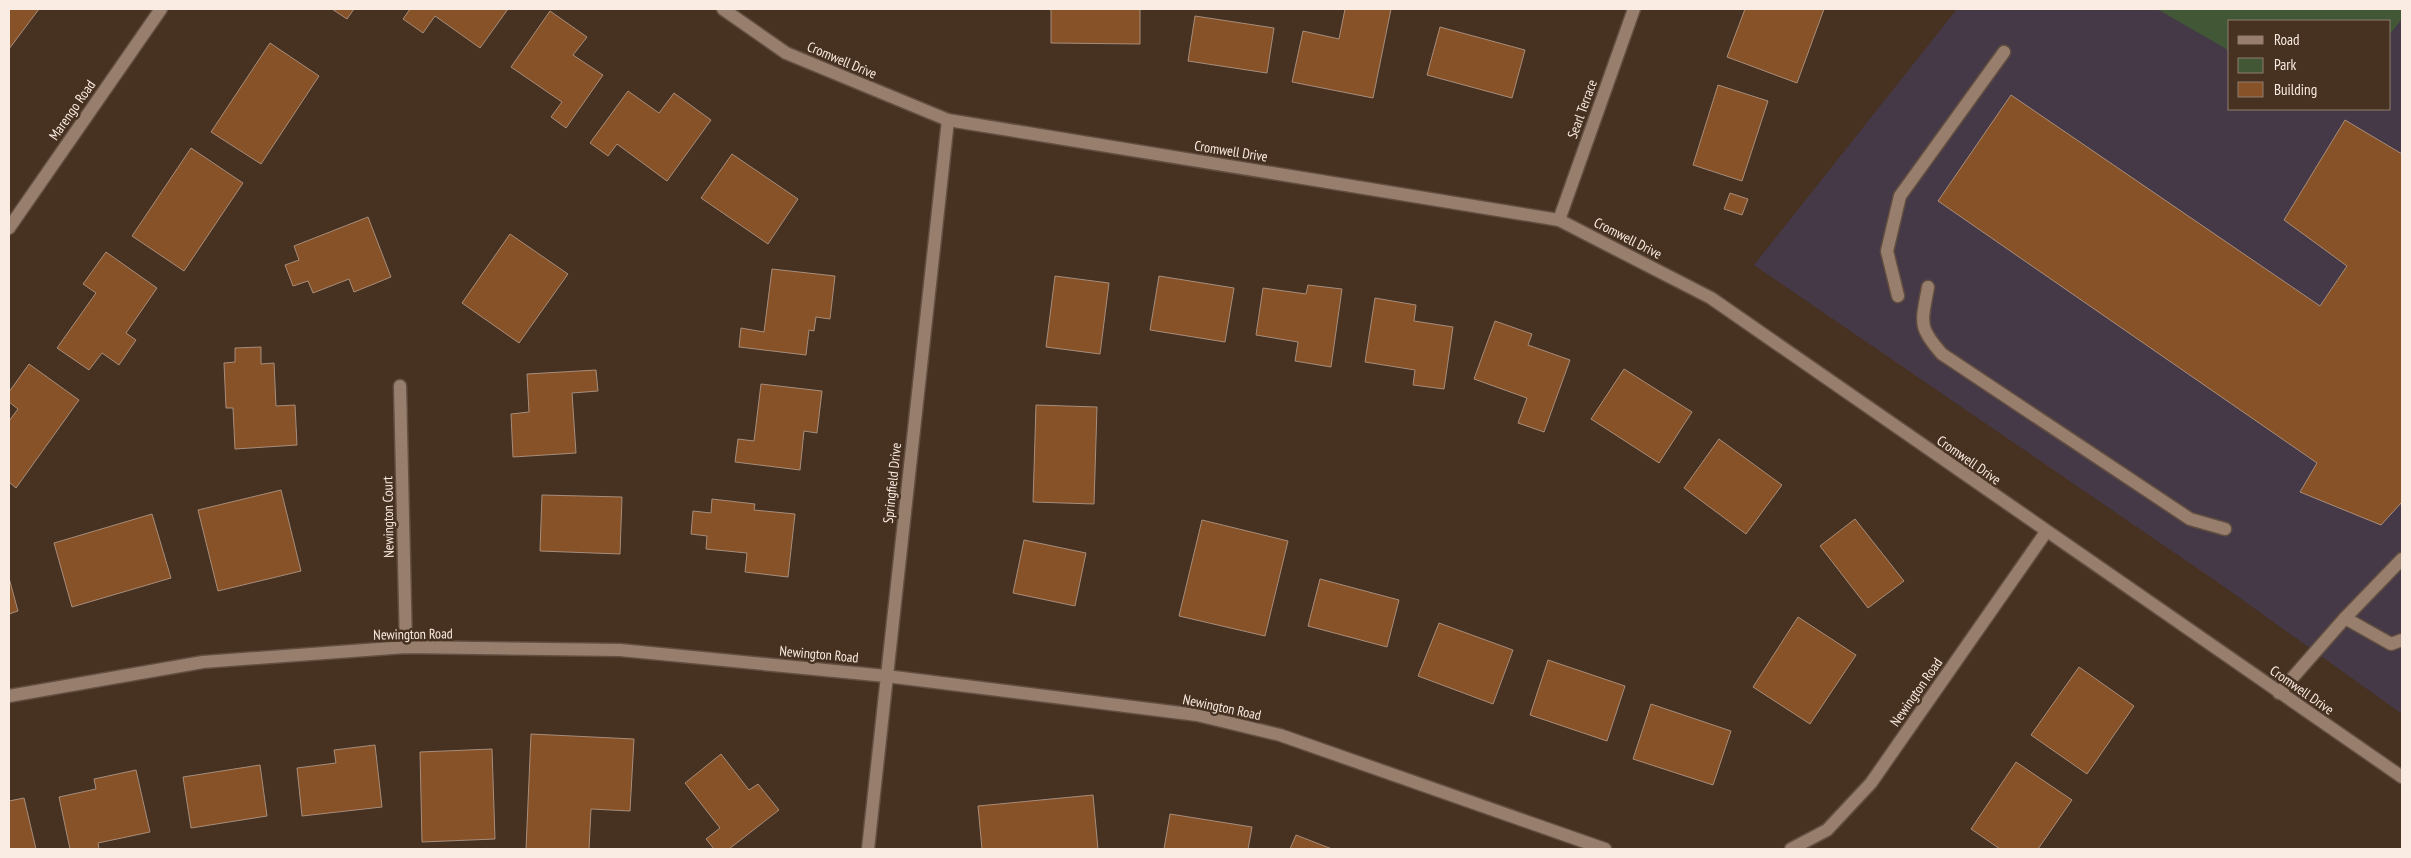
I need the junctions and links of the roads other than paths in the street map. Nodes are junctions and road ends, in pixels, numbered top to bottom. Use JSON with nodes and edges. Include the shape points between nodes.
{"nodes":[{"id":1,"x":161,"y":9,"type":"edge"},
{"id":2,"x":723,"y":9,"type":"edge"},
{"id":3,"x":1634,"y":9,"type":"edge"},
{"id":4,"x":2004,"y":52,"type":"dead end"},
{"id":5,"x":948,"y":120,"type":"junction"},
{"id":6,"x":1559,"y":220,"type":"junction"},
{"id":7,"x":9,"y":228,"type":"edge"},
{"id":8,"x":1928,"y":287,"type":"dead end"},
{"id":9,"x":1898,"y":296,"type":"dead end"},
{"id":10,"x":400,"y":386,"type":"dead end"},
{"id":11,"x":2225,"y":529,"type":"dead end"},
{"id":12,"x":2046,"y":532,"type":"junction"},
{"id":13,"x":2402,"y":559,"type":"edge"},
{"id":14,"x":2345,"y":618,"type":"junction"},
{"id":15,"x":2402,"y":640,"type":"edge"},
{"id":16,"x":406,"y":648,"type":"junction"},
{"id":17,"x":886,"y":676,"type":"junction"},
{"id":18,"x":2279,"y":693,"type":"junction"},
{"id":19,"x":9,"y":696,"type":"edge"},
{"id":20,"x":2402,"y":777,"type":"edge"},
{"id":21,"x":868,"y":849,"type":"edge"},
{"id":22,"x":1606,"y":849,"type":"edge"},
{"id":23,"x":1791,"y":849,"type":"edge"}],
"edges":[{"from":1,"to":7,"type":"street","name":"Marengo Road"},
{"from":2,"to":5,"type":"street","name":"Cromwell Drive","via":[[786,53]]},
{"from":3,"to":6,"type":"street","name":"Searl Terrace"},
{"from":4,"to":9,"type":"street","via":[[1900,196],[1887,251]]},
{"from":5,"to":6,"type":"street","name":"Cromwell Drive"},
{"from":5,"to":17,"type":"street","name":"Springfield Drive"},
{"from":6,"to":12,"type":"street","name":"Cromwell Drive","via":[[1711,298]]},
{"from":8,"to":11,"type":"street","via":[[1922,322],[1926,336],[1942,354],[2190,519]]},
{"from":10,"to":16,"type":"street","name":"Newington Court"},
{"from":12,"to":18,"type":"street","name":"Cromwell Drive"},
{"from":12,"to":23,"type":"street","name":"Newington Road","via":[[1871,783],[1827,830]]},
{"from":13,"to":14,"type":"street"},
{"from":14,"to":15,"type":"street","via":[[2391,644]]},
{"from":14,"to":18,"type":"street"},
{"from":16,"to":17,"type":"street","name":"Newington Road","via":[[620,650]]},
{"from":16,"to":19,"type":"street","name":"Newington Road","via":[[203,662]]},
{"from":17,"to":21,"type":"street","name":"Springfield Drive"},
{"from":17,"to":22,"type":"street","name":"Newington Road","via":[[1197,715],[1280,735]]},
{"from":18,"to":20,"type":"street","name":"Cromwell Drive"}]}
